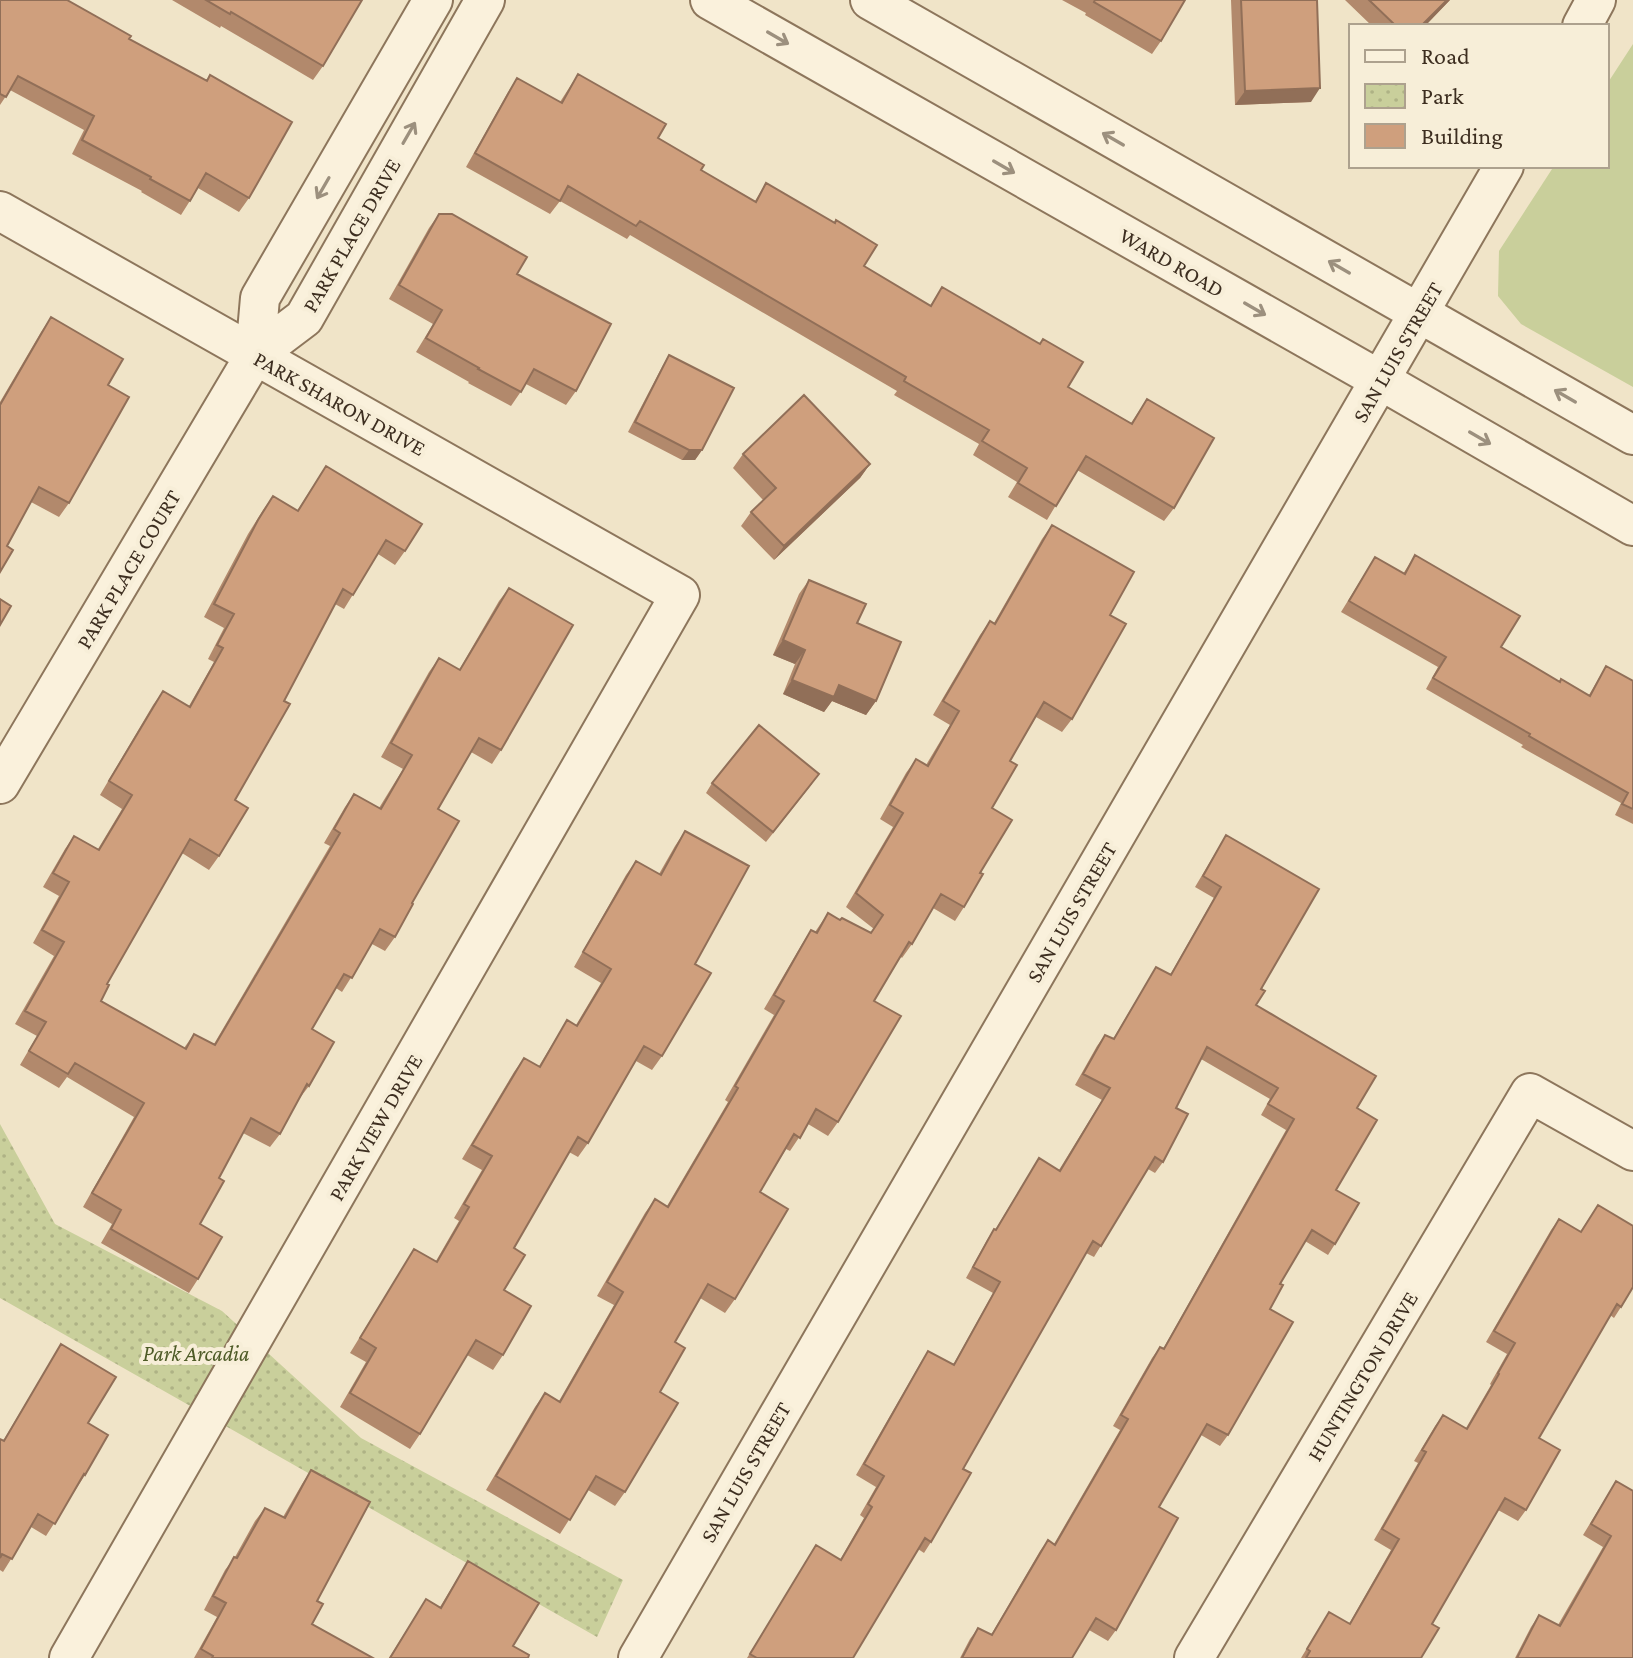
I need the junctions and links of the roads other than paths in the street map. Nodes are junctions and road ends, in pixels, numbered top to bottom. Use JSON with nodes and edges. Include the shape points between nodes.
{"nodes":[{"id":1,"x":433,"y":0,"type":"edge"},
{"id":2,"x":485,"y":0,"type":"edge"},
{"id":3,"x":710,"y":0,"type":"edge"},
{"id":4,"x":870,"y":0,"type":"edge"},
{"id":5,"x":1596,"y":0,"type":"edge"},
{"id":6,"x":1583,"y":24,"type":"edge"},
{"id":7,"x":1503,"y":168,"type":"edge"},
{"id":8,"x":0,"y":211,"type":"edge"},
{"id":9,"x":1419,"y":313,"type":"junction"},
{"id":10,"x":255,"y":355,"type":"junction"},
{"id":11,"x":1380,"y":380,"type":"junction"},
{"id":12,"x":1633,"y":435,"type":"edge"},
{"id":13,"x":1633,"y":526,"type":"edge"},
{"id":14,"x":680,"y":595,"type":"joint"},
{"id":15,"x":0,"y":784,"type":"edge"},
{"id":16,"x":1633,"y":1151,"type":"edge"},
{"id":17,"x":69,"y":1658,"type":"edge"},
{"id":18,"x":638,"y":1658,"type":"edge"},
{"id":19,"x":1194,"y":1658,"type":"edge"}],
"edges":[{"from":1,"to":10,"type":"street","one_way":true,"via":[[260,298]]},
{"from":10,"to":2,"type":"street","name":"PARK PLACE DRIVE","one_way":true,"via":[[304,318]]},
{"from":3,"to":11,"type":"street","name":"WARD ROAD","one_way":true},
{"from":9,"to":4,"type":"street","one_way":true},
{"from":5,"to":6,"type":"street"},
{"from":7,"to":9,"type":"street","name":"SAN LUIS STREET"},
{"from":8,"to":10,"type":"street","name":"PARK SHARON DRIVE"},
{"from":9,"to":11,"type":"street","name":"SAN LUIS STREET"},
{"from":12,"to":9,"type":"street","one_way":true},
{"from":10,"to":14,"type":"street","name":"PARK SHARON DRIVE"},
{"from":10,"to":15,"type":"street","name":"PARK PLACE COURT"},
{"from":11,"to":13,"type":"street","name":"WARD ROAD","one_way":true},
{"from":11,"to":18,"type":"street","name":"SAN LUIS STREET"},
{"from":14,"to":17,"type":"street","name":"PARK VIEW DRIVE"},
{"from":16,"to":19,"type":"street","name":"HUNTINGTON DRIVE","via":[[1530,1093]]}]}
